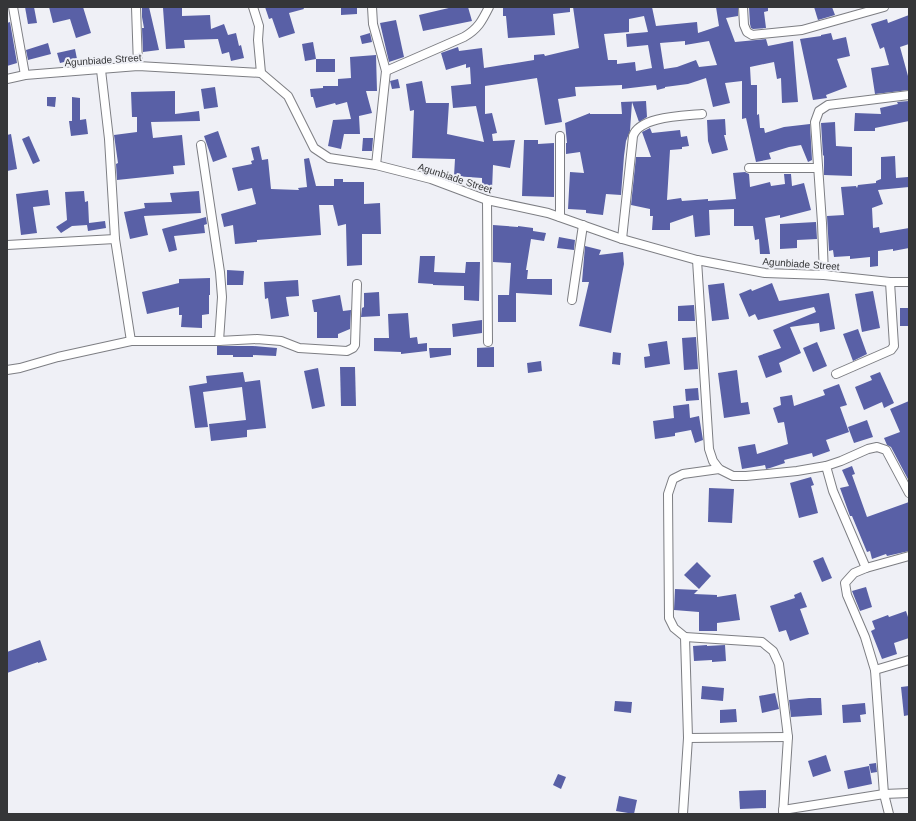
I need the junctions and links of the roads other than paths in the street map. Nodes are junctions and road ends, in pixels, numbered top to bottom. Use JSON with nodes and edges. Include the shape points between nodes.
{"nodes":[{"id":1,"x":13,"y":7,"type":"edge"},
{"id":2,"x":136,"y":7,"type":"edge"},
{"id":3,"x":254,"y":7,"type":"edge"},
{"id":4,"x":372,"y":7,"type":"edge"},
{"id":5,"x":489,"y":7,"type":"edge"},
{"id":6,"x":743,"y":7,"type":"edge"},
{"id":7,"x":884,"y":7,"type":"edge"},
{"id":8,"x":138,"y":66,"type":"junction"},
{"id":9,"x":101,"y":70,"type":"junction"},
{"id":10,"x":386,"y":71,"type":"junction"},
{"id":11,"x":261,"y":73,"type":"junction"},
{"id":12,"x":26,"y":75,"type":"junction"},
{"id":13,"x":7,"y":79,"type":"edge"},
{"id":14,"x":909,"y":95,"type":"edge"},
{"id":15,"x":702,"y":114,"type":"dead end"},
{"id":16,"x":560,"y":136,"type":"dead end"},
{"id":17,"x":201,"y":145,"type":"dead end"},
{"id":18,"x":376,"y":165,"type":"junction"},
{"id":19,"x":750,"y":168,"type":"dead end"},
{"id":20,"x":818,"y":168,"type":"junction"},
{"id":21,"x":487,"y":200,"type":"junction"},
{"id":22,"x":560,"y":217,"type":"junction"},
{"id":23,"x":583,"y":225,"type":"junction"},
{"id":24,"x":115,"y":239,"type":"junction"},
{"id":25,"x":622,"y":239,"type":"junction"},
{"id":26,"x":7,"y":245,"type":"edge"},
{"id":27,"x":697,"y":260,"type":"junction"},
{"id":28,"x":824,"y":274,"type":"junction"},
{"id":29,"x":890,"y":282,"type":"junction"},
{"id":30,"x":909,"y":282,"type":"edge"},
{"id":31,"x":357,"y":284,"type":"dead end"},
{"id":32,"x":572,"y":300,"type":"dead end"},
{"id":33,"x":131,"y":341,"type":"junction"},
{"id":34,"x":219,"y":341,"type":"junction"},
{"id":35,"x":488,"y":342,"type":"dead end"},
{"id":36,"x":7,"y":370,"type":"edge"},
{"id":37,"x":836,"y":374,"type":"dead end"},
{"id":38,"x":826,"y":466,"type":"junction"},
{"id":39,"x":719,"y":468,"type":"junction"},
{"id":40,"x":909,"y":493,"type":"edge"},
{"id":41,"x":909,"y":556,"type":"edge"},
{"id":42,"x":866,"y":568,"type":"junction"},
{"id":43,"x":685,"y":637,"type":"junction"},
{"id":44,"x":909,"y":660,"type":"edge"},
{"id":45,"x":875,"y":670,"type":"junction"},
{"id":46,"x":788,"y":737,"type":"junction"},
{"id":47,"x":688,"y":738,"type":"junction"},
{"id":48,"x":909,"y":793,"type":"edge"},
{"id":49,"x":884,"y":794,"type":"junction"},
{"id":50,"x":783,"y":812,"type":"edge"},
{"id":51,"x":683,"y":814,"type":"edge"},
{"id":52,"x":888,"y":814,"type":"edge"}],
"edges":[{"from":1,"to":12,"type":"street"},
{"from":2,"to":8,"type":"street"},
{"from":3,"to":11,"type":"street","via":[[259,26]]},
{"from":4,"to":10,"type":"street","via":[[373,24]]},
{"from":5,"to":10,"type":"street","via":[[474,31]]},
{"from":6,"to":7,"type":"street","via":[[744,25],[747,32],[752,35],[802,30]]},
{"from":8,"to":9,"type":"street","name":"Agunbiade Street"},
{"from":8,"to":11,"type":"street","name":"Agunbiade Street"},
{"from":9,"to":12,"type":"street","name":"Agunbiade Street"},
{"from":9,"to":24,"type":"street","via":[[109,139]]},
{"from":10,"to":18,"type":"street"},
{"from":11,"to":18,"type":"street","name":"Agunbiade Street","via":[[288,96],[314,148],[329,158]]},
{"from":12,"to":13,"type":"street","name":"Agunbiade Street"},
{"from":14,"to":20,"type":"street","via":[[828,105],[819,111],[814,122]]},
{"from":15,"to":25,"type":"street","via":[[664,118],[646,123],[634,132]]},
{"from":16,"to":22,"type":"street"},
{"from":17,"to":34,"type":"street","via":[[220,272],[222,296]]},
{"from":18,"to":21,"type":"street","name":"Agunbiade Street","via":[[431,179]]},
{"from":19,"to":20,"type":"street"},
{"from":20,"to":28,"type":"street"},
{"from":21,"to":22,"type":"street","name":"Agunbiade Street"},
{"from":21,"to":35,"type":"street"},
{"from":22,"to":23,"type":"street","name":"Agunbiade Street"},
{"from":23,"to":25,"type":"street","name":"Agunbiade Street"},
{"from":23,"to":32,"type":"street"},
{"from":24,"to":26,"type":"street"},
{"from":24,"to":33,"type":"street"},
{"from":25,"to":27,"type":"street","name":"Agunbiade Street"},
{"from":27,"to":28,"type":"street","name":"Agunbiade Street","via":[[765,272]]},
{"from":27,"to":39,"type":"street","via":[[709,449],[713,461]]},
{"from":28,"to":29,"type":"street","name":"Agunbiade Street"},
{"from":29,"to":30,"type":"street","name":"Agunbiade Street"},
{"from":29,"to":37,"type":"street","via":[[894,346],[891,350]]},
{"from":31,"to":34,"type":"street","via":[[353,348],[298,348],[281,341],[258,338]]},
{"from":33,"to":34,"type":"street"},
{"from":33,"to":36,"type":"street"},
{"from":38,"to":39,"type":"street","via":[[746,476],[733,476]]},
{"from":38,"to":40,"type":"street","via":[[877,446],[886,450]]},
{"from":38,"to":42,"type":"street","via":[[833,491]]},
{"from":39,"to":43,"type":"street","via":[[683,474],[673,479],[668,494],[669,618],[674,628]]},
{"from":41,"to":42,"type":"street"},
{"from":42,"to":45,"type":"street","via":[[854,573],[845,583],[847,595],[865,637]]},
{"from":43,"to":46,"type":"street","via":[[762,642],[773,651],[780,664]]},
{"from":43,"to":47,"type":"street"},
{"from":44,"to":45,"type":"street"},
{"from":45,"to":49,"type":"street"},
{"from":46,"to":47,"type":"street"},
{"from":46,"to":50,"type":"street"},
{"from":47,"to":51,"type":"street"},
{"from":48,"to":49,"type":"street"},
{"from":49,"to":50,"type":"street"},
{"from":49,"to":52,"type":"street"}]}
